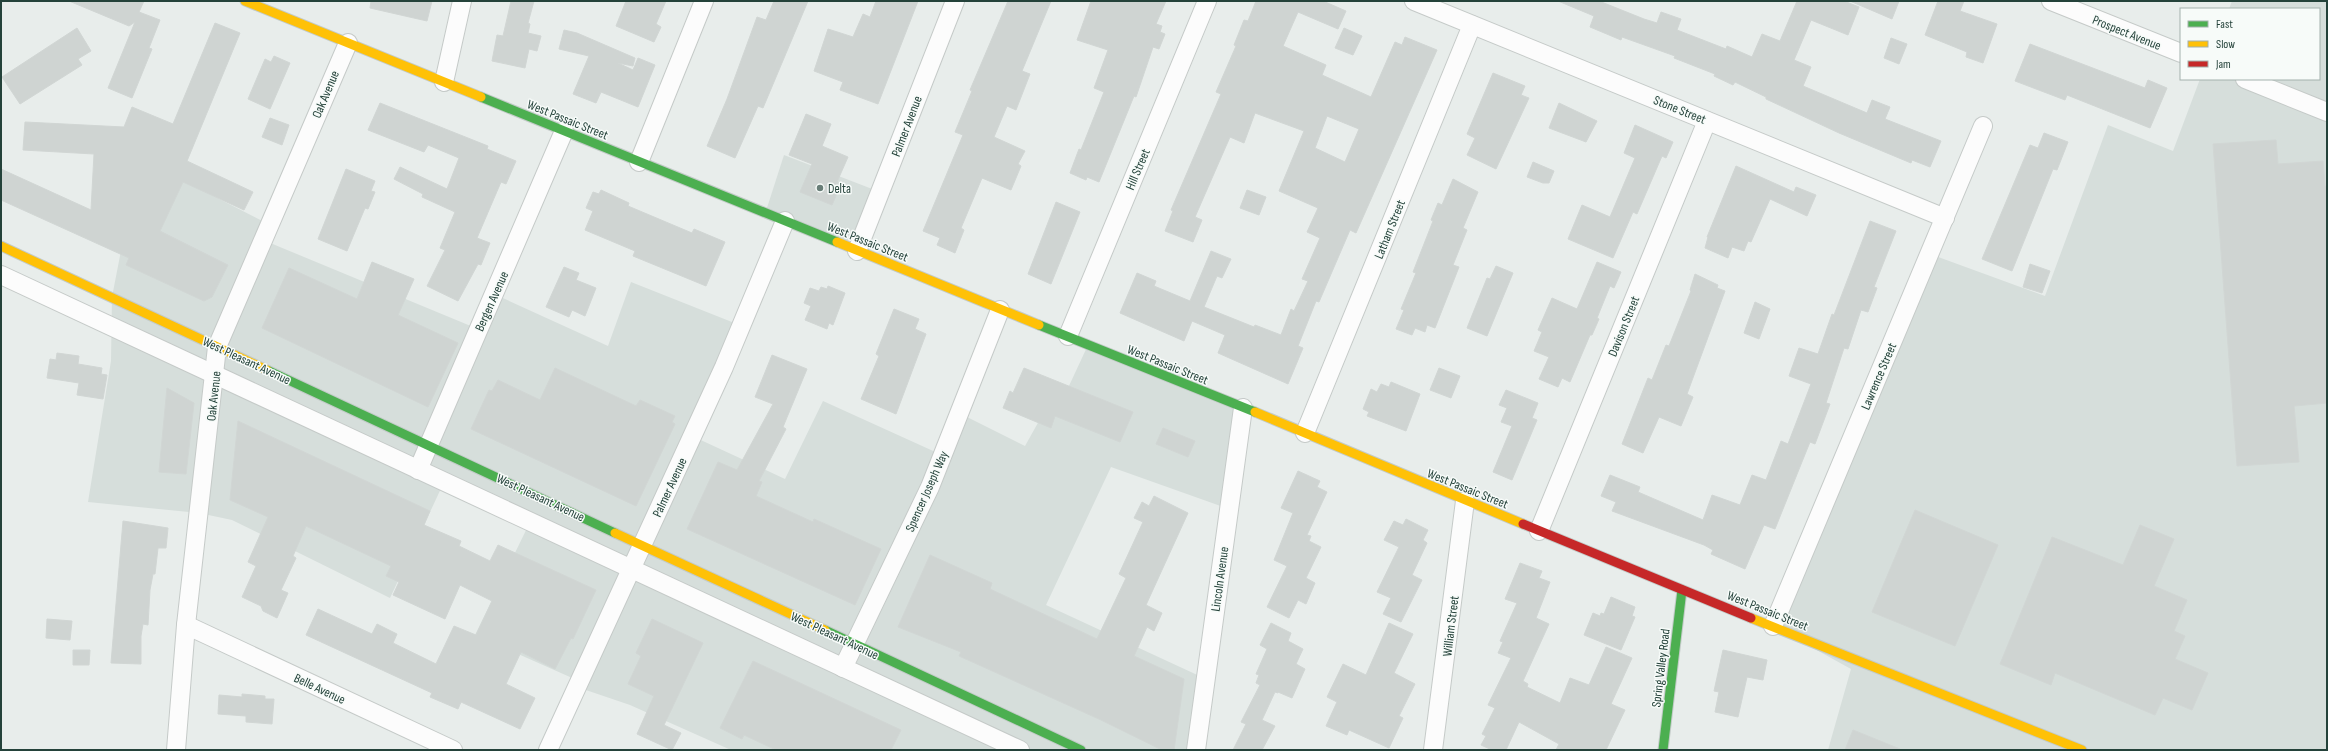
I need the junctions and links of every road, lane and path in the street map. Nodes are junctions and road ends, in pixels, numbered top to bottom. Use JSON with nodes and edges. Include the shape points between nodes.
{"nodes":[{"id":1,"x":245,"y":1,"type":"edge"},
{"id":2,"x":462,"y":1,"type":"edge"},
{"id":3,"x":704,"y":1,"type":"edge"},
{"id":4,"x":955,"y":1,"type":"edge"},
{"id":5,"x":1207,"y":1,"type":"edge"},
{"id":6,"x":1414,"y":1,"type":"edge"},
{"id":7,"x":2051,"y":1,"type":"edge"},
{"id":8,"x":1472,"y":25,"type":"junction"},
{"id":9,"x":348,"y":43,"type":"junction"},
{"id":10,"x":2180,"y":54,"type":"edge"},
{"id":11,"x":2247,"y":80,"type":"edge"},
{"id":12,"x":444,"y":82,"type":"junction"},
{"id":13,"x":2327,"y":112,"type":"edge"},
{"id":14,"x":1707,"y":120,"type":"junction"},
{"id":15,"x":1983,"y":126,"type":"dead end"},
{"id":16,"x":564,"y":132,"type":"junction"},
{"id":17,"x":639,"y":162,"type":"junction"},
{"id":18,"x":1945,"y":218,"type":"junction"},
{"id":19,"x":785,"y":222,"type":"junction"},
{"id":20,"x":1,"y":246,"type":"edge"},
{"id":21,"x":857,"y":251,"type":"junction"},
{"id":22,"x":1,"y":275,"type":"edge"},
{"id":23,"x":1000,"y":310,"type":"junction"},
{"id":24,"x":1068,"y":336,"type":"junction"},
{"id":25,"x":217,"y":346,"type":"junction"},
{"id":26,"x":215,"y":375,"type":"junction"},
{"id":27,"x":1243,"y":408,"type":"junction"},
{"id":28,"x":1305,"y":433,"type":"junction"},
{"id":29,"x":429,"y":444,"type":"junction"},
{"id":30,"x":418,"y":470,"type":"junction"},
{"id":31,"x":1465,"y":501,"type":"junction"},
{"id":32,"x":1539,"y":531,"type":"junction"},
{"id":33,"x":642,"y":544,"type":"junction"},
{"id":34,"x":631,"y":568,"type":"junction"},
{"id":35,"x":1682,"y":590,"type":"junction"},
{"id":36,"x":186,"y":625,"type":"junction"},
{"id":37,"x":1773,"y":626,"type":"junction"},
{"id":38,"x":854,"y":644,"type":"junction"},
{"id":39,"x":843,"y":668,"type":"junction"},
{"id":40,"x":176,"y":750,"type":"edge"},
{"id":41,"x":453,"y":750,"type":"edge"},
{"id":42,"x":548,"y":750,"type":"edge"},
{"id":43,"x":1020,"y":750,"type":"edge"},
{"id":44,"x":1081,"y":750,"type":"edge"},
{"id":45,"x":1196,"y":750,"type":"edge"},
{"id":46,"x":1433,"y":750,"type":"edge"},
{"id":47,"x":1663,"y":750,"type":"edge"},
{"id":48,"x":2082,"y":750,"type":"edge"}],
"edges":[{"from":1,"to":9,"type":"main road","name":"West Passaic Street"},
{"from":2,"to":12,"type":"street"},
{"from":3,"to":17,"type":"street"},
{"from":4,"to":21,"type":"street","name":"Palmer Avenue"},
{"from":5,"to":24,"type":"street","name":"Hill Street"},
{"from":6,"to":8,"type":"street","name":"Stone Street"},
{"from":7,"to":10,"type":"street","name":"Prospect Avenue"},
{"from":8,"to":14,"type":"street","name":"Stone Street"},
{"from":8,"to":28,"type":"street","name":"Latham Street"},
{"from":9,"to":12,"type":"main road","name":"West Passaic Street"},
{"from":9,"to":25,"type":"street","name":"Oak Avenue"},
{"from":11,"to":13,"type":"street"},
{"from":12,"to":16,"type":"main road","name":"West Passaic Street"},
{"from":14,"to":18,"type":"street","name":"Stone Street"},
{"from":14,"to":32,"type":"street","name":"Davison Street"},
{"from":15,"to":18,"type":"street","name":"Lawrence Street"},
{"from":16,"to":17,"type":"main road","name":"West Passaic Street"},
{"from":16,"to":29,"type":"street","name":"Bergen Avenue"},
{"from":17,"to":19,"type":"main road","name":"West Passaic Street"},
{"from":18,"to":37,"type":"street","name":"Lawrence Street"},
{"from":19,"to":21,"type":"main road","name":"West Passaic Street"},
{"from":19,"to":33,"type":"street","name":"Palmer Avenue","via":[[724,368]]},
{"from":20,"to":25,"type":"main road","name":"West Pleasant Avenue"},
{"from":21,"to":23,"type":"main road","name":"West Passaic Street"},
{"from":22,"to":26,"type":"street","name":"West Pleasant Avenue"},
{"from":23,"to":24,"type":"main road","name":"West Passaic Street"},
{"from":23,"to":38,"type":"street","name":"Spencer Joseph Way","via":[[930,487]]},
{"from":24,"to":27,"type":"main road","name":"West Passaic Street"},
{"from":25,"to":26,"type":"street","name":"Oak Avenue"},
{"from":25,"to":29,"type":"main road","name":"West Pleasant Avenue"},
{"from":26,"to":30,"type":"street","name":"West Pleasant Avenue"},
{"from":26,"to":36,"type":"street","name":"Oak Avenue"},
{"from":27,"to":28,"type":"main road","name":"West Passaic Street"},
{"from":27,"to":45,"type":"street","name":"Lincoln Avenue"},
{"from":28,"to":31,"type":"main road","name":"West Passaic Street"},
{"from":29,"to":30,"type":"street","name":"Bergen Avenue"},
{"from":29,"to":33,"type":"main road","name":"West Pleasant Avenue"},
{"from":30,"to":34,"type":"street","name":"West Pleasant Avenue"},
{"from":31,"to":32,"type":"main road","name":"West Passaic Street"},
{"from":31,"to":46,"type":"street","name":"William Street"},
{"from":32,"to":35,"type":"main road","name":"West Passaic Street"},
{"from":33,"to":34,"type":"street","name":"Palmer Avenue"},
{"from":33,"to":38,"type":"main road","name":"West Pleasant Avenue"},
{"from":34,"to":39,"type":"street","name":"West Pleasant Avenue"},
{"from":34,"to":42,"type":"street","name":"Palmer Avenue"},
{"from":35,"to":37,"type":"main road","name":"West Passaic Street"},
{"from":35,"to":47,"type":"main road","name":"Spring Valley Road"},
{"from":36,"to":40,"type":"street","name":"Oak Avenue"},
{"from":36,"to":41,"type":"street","name":"Belle Avenue"},
{"from":37,"to":48,"type":"main road","name":"West Passaic Street"},
{"from":38,"to":39,"type":"street","name":"Spencer Joseph Way"},
{"from":38,"to":44,"type":"main road","name":"West Pleasant Avenue"},
{"from":39,"to":43,"type":"street","name":"West Pleasant Avenue"}]}
